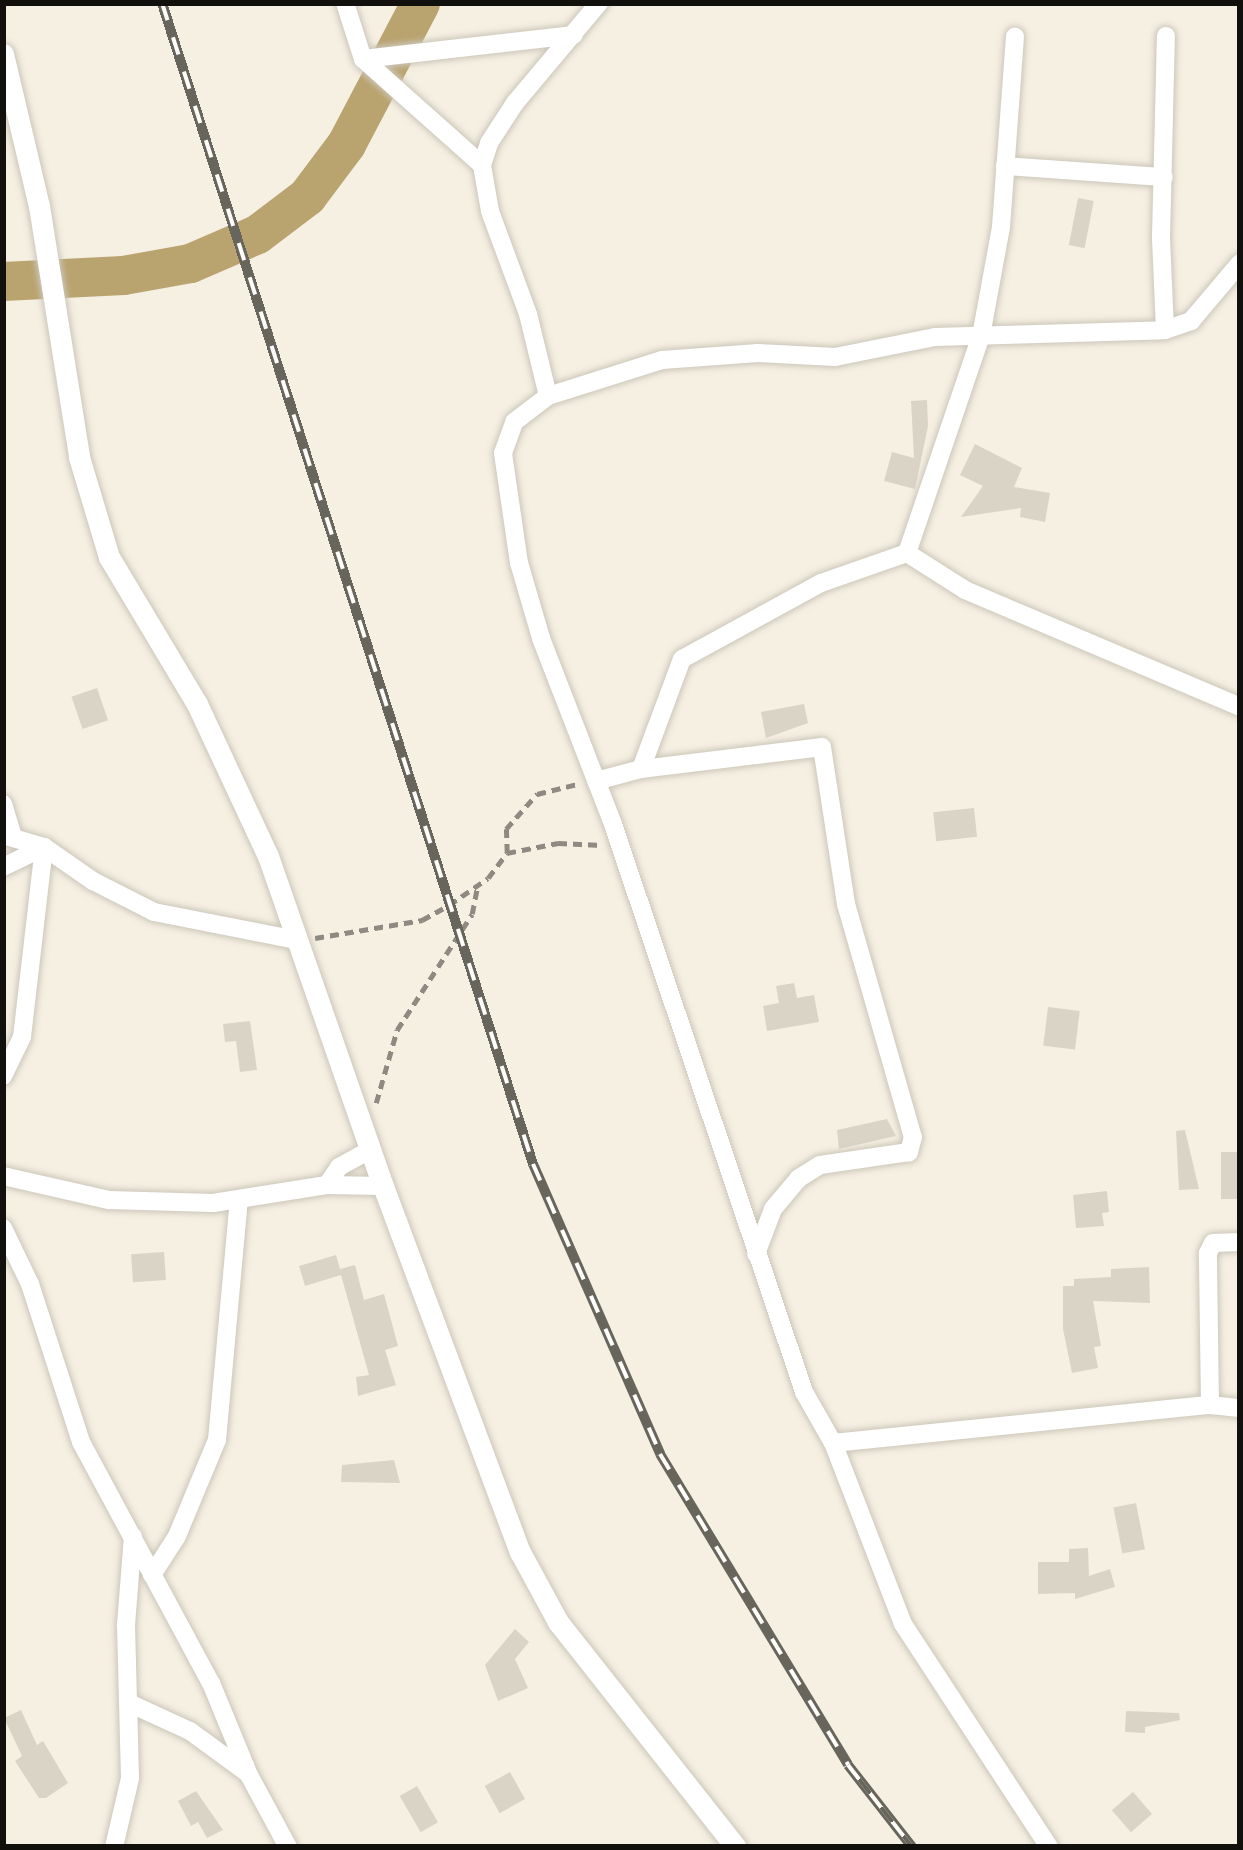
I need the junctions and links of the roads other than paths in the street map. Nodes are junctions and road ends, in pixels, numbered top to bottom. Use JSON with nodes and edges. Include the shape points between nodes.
{"nodes":[{"id":1,"x":345,"y":3,"type":"edge"},
{"id":2,"x":599,"y":3,"type":"edge"},
{"id":3,"x":574,"y":35,"type":"junction"},
{"id":4,"x":1166,"y":36,"type":"dead end"},
{"id":5,"x":1015,"y":38,"type":"dead end"},
{"id":6,"x":3,"y":54,"type":"edge"},
{"id":7,"x":363,"y":59,"type":"junction"},
{"id":8,"x":482,"y":165,"type":"junction"},
{"id":9,"x":1005,"y":166,"type":"junction"},
{"id":10,"x":1163,"y":177,"type":"junction"},
{"id":11,"x":1240,"y":263,"type":"edge"},
{"id":12,"x":1165,"y":330,"type":"junction"},
{"id":13,"x":981,"y":336,"type":"junction"},
{"id":14,"x":548,"y":396,"type":"junction"},
{"id":15,"x":908,"y":553,"type":"junction"},
{"id":16,"x":1240,"y":706,"type":"edge"},
{"id":17,"x":641,"y":769,"type":"junction"},
{"id":18,"x":596,"y":781,"type":"junction"},
{"id":19,"x":3,"y":804,"type":"edge"},
{"id":20,"x":8,"y":836,"type":"edge"},
{"id":21,"x":44,"y":847,"type":"junction"},
{"id":22,"x":3,"y":867,"type":"edge"},
{"id":23,"x":297,"y":940,"type":"junction"},
{"id":24,"x":3,"y":1076,"type":"edge"},
{"id":25,"x":370,"y":1150,"type":"junction"},
{"id":26,"x":3,"y":1176,"type":"edge"},
{"id":27,"x":327,"y":1185,"type":"junction"},
{"id":28,"x":383,"y":1186,"type":"junction"},
{"id":29,"x":239,"y":1200,"type":"junction"},
{"id":30,"x":3,"y":1228,"type":"edge"},
{"id":31,"x":1240,"y":1242,"type":"edge"},
{"id":32,"x":756,"y":1254,"type":"junction"},
{"id":33,"x":1210,"y":1406,"type":"junction"},
{"id":34,"x":1240,"y":1408,"type":"edge"},
{"id":35,"x":833,"y":1443,"type":"junction"},
{"id":36,"x":133,"y":1535,"type":"junction"},
{"id":37,"x":152,"y":1575,"type":"junction"},
{"id":38,"x":130,"y":1704,"type":"junction"},
{"id":39,"x":250,"y":1775,"type":"junction"},
{"id":40,"x":114,"y":1847,"type":"edge"},
{"id":41,"x":288,"y":1847,"type":"edge"},
{"id":42,"x":736,"y":1847,"type":"edge"},
{"id":43,"x":1049,"y":1847,"type":"edge"}],
"edges":[{"from":1,"to":7,"type":"street"},
{"from":2,"to":3,"type":"street"},
{"from":3,"to":7,"type":"street"},
{"from":3,"to":8,"type":"street","via":[[515,104]]},
{"from":4,"to":10,"type":"street"},
{"from":5,"to":9,"type":"street"},
{"from":6,"to":23,"type":"street","via":[[39,206],[79,457],[109,557],[238,787]]},
{"from":7,"to":8,"type":"street"},
{"from":8,"to":14,"type":"street"},
{"from":9,"to":10,"type":"street"},
{"from":9,"to":13,"type":"street"},
{"from":10,"to":12,"type":"street"},
{"from":11,"to":12,"type":"street","via":[[1191,321]]},
{"from":12,"to":13,"type":"street"},
{"from":13,"to":14,"type":"street","via":[[835,357],[662,360]]},
{"from":13,"to":15,"type":"street"},
{"from":14,"to":18,"type":"street","via":[[514,422],[503,453],[507,487],[519,563]]},
{"from":15,"to":16,"type":"street","via":[[965,590]]},
{"from":15,"to":17,"type":"street","via":[[821,583],[682,659]]},
{"from":17,"to":18,"type":"street"},
{"from":17,"to":32,"type":"street","via":[[822,747],[846,904],[913,1137],[909,1152],[820,1165],[799,1178],[773,1209]]},
{"from":18,"to":32,"type":"street"},
{"from":19,"to":20,"type":"street"},
{"from":20,"to":21,"type":"street"},
{"from":21,"to":22,"type":"street"},
{"from":21,"to":23,"type":"street","via":[[154,912]]},
{"from":21,"to":24,"type":"street","via":[[22,1037]]},
{"from":23,"to":25,"type":"street"},
{"from":25,"to":27,"type":"street","via":[[339,1167]]},
{"from":25,"to":28,"type":"street"},
{"from":26,"to":29,"type":"street","via":[[92,1199]]},
{"from":27,"to":28,"type":"street"},
{"from":27,"to":29,"type":"street"},
{"from":28,"to":42,"type":"street","via":[[520,1552],[558,1622]]},
{"from":29,"to":37,"type":"street","via":[[217,1440]]},
{"from":30,"to":36,"type":"street","via":[[30,1284],[81,1442]]},
{"from":31,"to":33,"type":"street","via":[[1213,1243],[1208,1253]]},
{"from":32,"to":35,"type":"street","via":[[803,1392]]},
{"from":33,"to":34,"type":"street"},
{"from":33,"to":35,"type":"street"},
{"from":35,"to":43,"type":"street","via":[[903,1624]]},
{"from":36,"to":37,"type":"street"},
{"from":36,"to":38,"type":"street"},
{"from":37,"to":39,"type":"street"},
{"from":38,"to":39,"type":"street","via":[[190,1731]]},
{"from":38,"to":40,"type":"street","via":[[130,1778]]},
{"from":39,"to":41,"type":"street"}]}
